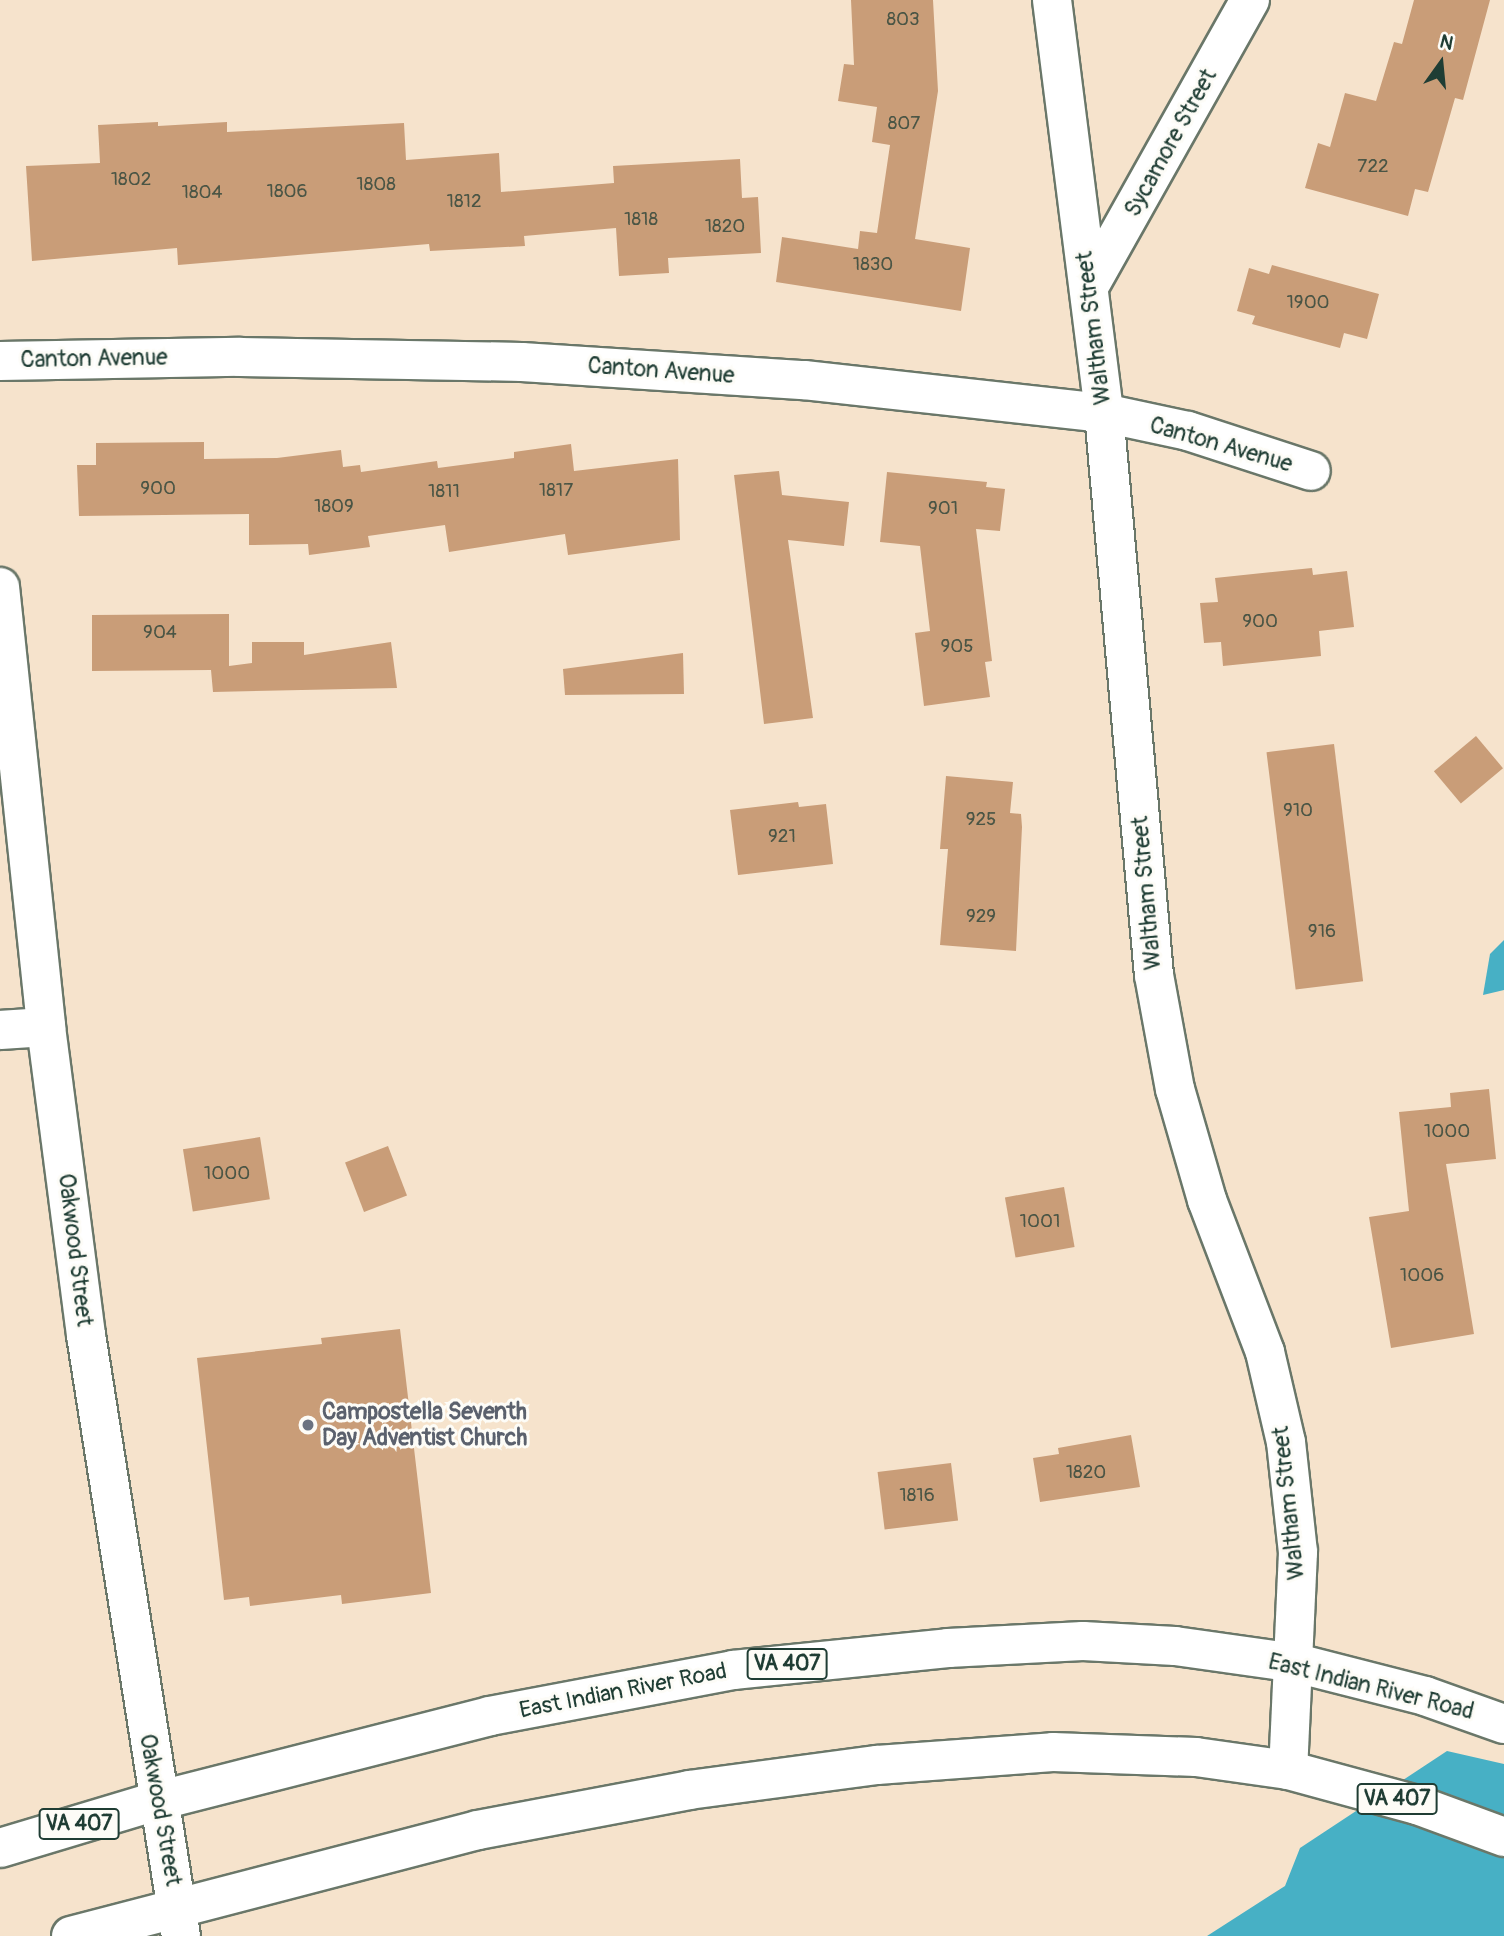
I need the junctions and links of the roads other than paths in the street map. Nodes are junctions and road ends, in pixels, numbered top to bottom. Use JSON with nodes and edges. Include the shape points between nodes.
{"nodes":[{"id":1,"x":1052,"y":0,"type":"edge"},
{"id":2,"x":1250,"y":0,"type":"edge"},
{"id":3,"x":1090,"y":285,"type":"junction"},
{"id":4,"x":0,"y":361,"type":"edge"},
{"id":5,"x":1104,"y":413,"type":"junction"},
{"id":6,"x":1311,"y":471,"type":"dead end"},
{"id":7,"x":0,"y":587,"type":"edge"},
{"id":8,"x":46,"y":1027,"type":"junction"},
{"id":9,"x":0,"y":1030,"type":"edge"},
{"id":10,"x":1296,"y":1663,"type":"junction"},
{"id":11,"x":1504,"y":1724,"type":"edge"},
{"id":12,"x":1288,"y":1770,"type":"junction"},
{"id":13,"x":157,"y":1801,"type":"junction"},
{"id":14,"x":1504,"y":1837,"type":"edge"},
{"id":15,"x":0,"y":1847,"type":"edge"},
{"id":16,"x":179,"y":1922,"type":"edge"},
{"id":17,"x":71,"y":1936,"type":"edge"}],
"edges":[{"from":1,"to":3,"type":"street","name":"Waltham Street"},
{"from":2,"to":3,"type":"street","name":"Sycamore Street"},
{"from":3,"to":5,"type":"street","name":"Waltham Street"},
{"from":4,"to":5,"type":"street","name":"Canton Avenue","via":[[240,357],[522,362],[804,380]]},
{"from":5,"to":6,"type":"street","name":"Canton Avenue","via":[[1188,431]]},
{"from":5,"to":10,"type":"street","name":"Waltham Street","via":[[1154,975],[1182,1114],[1207,1200],[1265,1352],[1286,1442],[1298,1552]]},
{"from":7,"to":8,"type":"street","name":"Oakwood Street"},
{"from":8,"to":9,"type":"street"},
{"from":8,"to":13,"type":"street","name":"Oakwood Street","via":[[86,1335]]},
{"from":10,"to":11,"type":"street","name":"East Indian River Road","number":"VA 407","via":[[1424,1696]]},
{"from":10,"to":12,"type":"street","name":"Waltham Street"},
{"from":10,"to":13,"type":"street","name":"East Indian River Road","number":"VA 407","via":[[1175,1646],[1083,1641],[948,1648],[733,1670],[490,1716]]},
{"from":12,"to":14,"type":"street","number":"VA 407","via":[[1417,1805]]},
{"from":12,"to":16,"type":"street","number":"VA 407","via":[[1196,1757],[1054,1752],[877,1765],[689,1790],[478,1830]]},
{"from":13,"to":15,"type":"street","name":"East Indian River Road","number":"VA 407"},
{"from":13,"to":16,"type":"street","name":"Oakwood Street"},
{"from":16,"to":17,"type":"street","number":"VA 407"}]}
